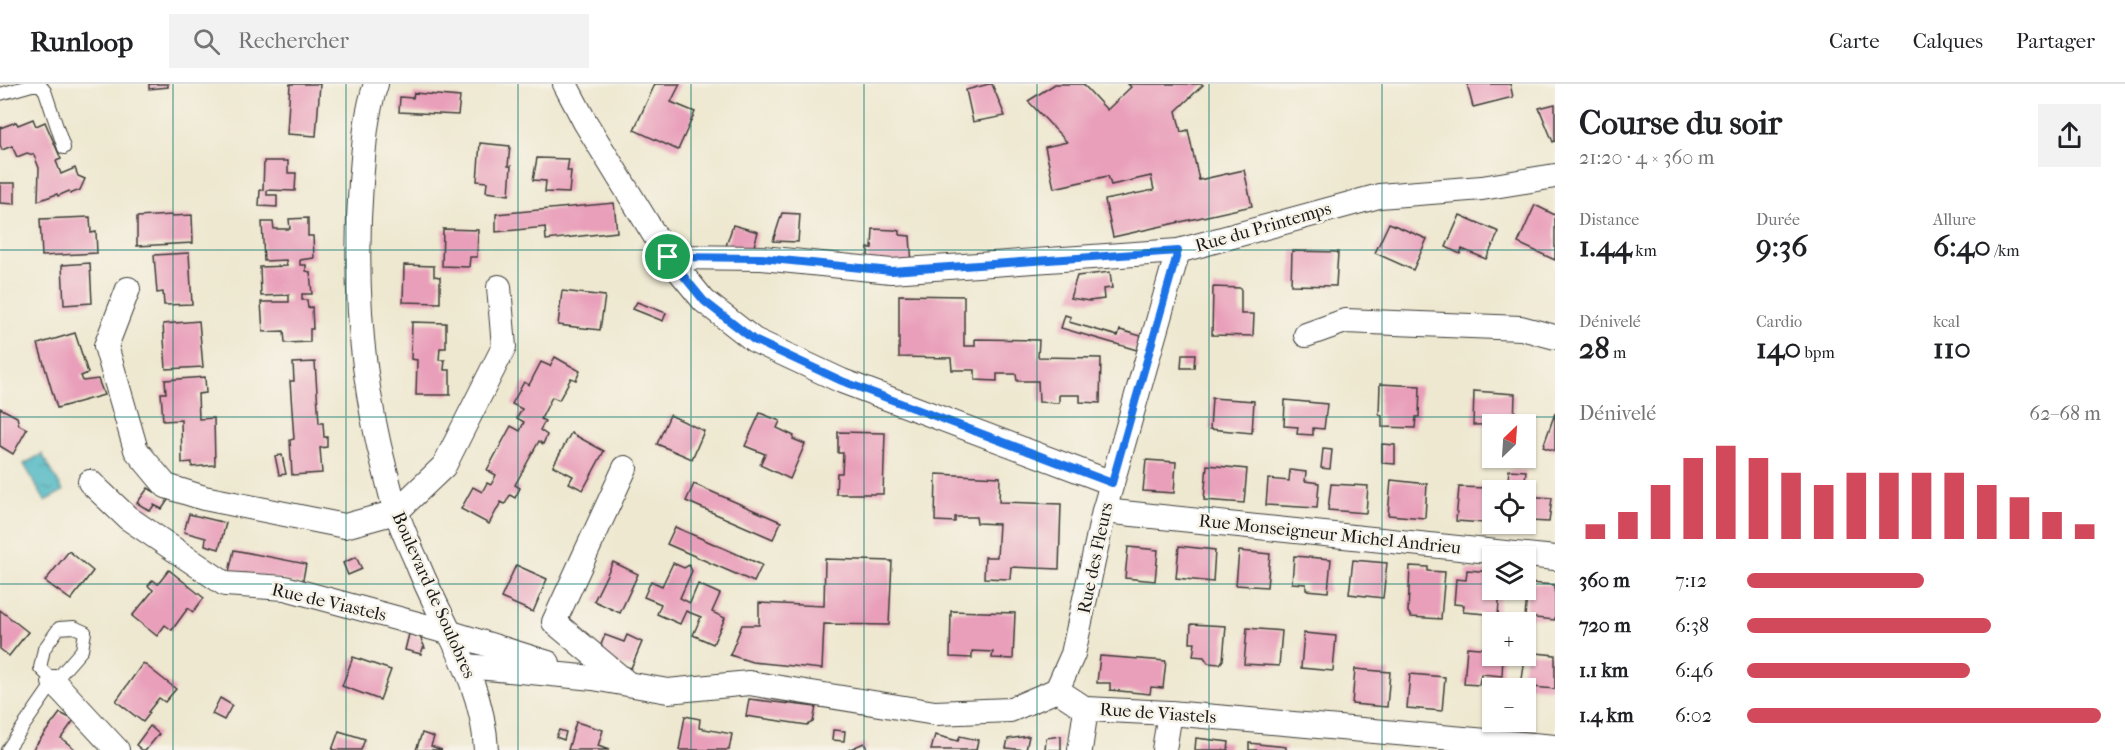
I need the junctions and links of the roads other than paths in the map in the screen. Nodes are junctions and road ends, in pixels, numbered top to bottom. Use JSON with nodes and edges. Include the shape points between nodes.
{"nodes":[{"id":1,"x":376,"y":84,"type":"edge"},
{"id":2,"x":565,"y":84,"type":"edge"},
{"id":3,"x":0,"y":94,"type":"edge"},
{"id":4,"x":64,"y":148,"type":"dead end"},
{"id":5,"x":1555,"y":176,"type":"edge"},
{"id":6,"x":1178,"y":251,"type":"junction"},
{"id":7,"x":668,"y":257,"type":"junction"},
{"id":8,"x":499,"y":287,"type":"dead end"},
{"id":9,"x":128,"y":289,"type":"dead end"},
{"id":10,"x":1306,"y":335,"type":"dead end"},
{"id":11,"x":1555,"y":337,"type":"edge"},
{"id":12,"x":625,"y":468,"type":"dead end"},
{"id":13,"x":90,"y":482,"type":"dead end"},
{"id":14,"x":1112,"y":483,"type":"junction"},
{"id":15,"x":1104,"y":511,"type":"junction"},
{"id":16,"x":396,"y":512,"type":"junction"},
{"id":17,"x":1555,"y":558,"type":"edge"},
{"id":18,"x":451,"y":633,"type":"junction"},
{"id":19,"x":466,"y":666,"type":"junction"},
{"id":20,"x":593,"y":678,"type":"junction"},
{"id":21,"x":54,"y":682,"type":"junction"},
{"id":22,"x":629,"y":685,"type":"junction"},
{"id":23,"x":1057,"y":690,"type":"junction"},
{"id":24,"x":1086,"y":709,"type":"junction"},
{"id":25,"x":1170,"y":713,"type":"junction"},
{"id":26,"x":1377,"y":740,"type":"edge"},
{"id":27,"x":1555,"y":747,"type":"edge"},
{"id":28,"x":8,"y":750,"type":"edge"},
{"id":29,"x":117,"y":750,"type":"edge"},
{"id":30,"x":486,"y":750,"type":"edge"},
{"id":31,"x":1080,"y":750,"type":"edge"},
{"id":32,"x":1164,"y":750,"type":"edge"}],
"edges":[{"from":1,"to":16,"type":"street","name":"Boulevard de Soulobres","via":[[368,106],[358,229],[359,316],[373,425]]},
{"from":2,"to":7,"type":"street"},
{"from":3,"to":4,"type":"lane","via":[[40,85]]},
{"from":5,"to":6,"type":"street","name":"Rue du Printemps","via":[[1482,188],[1379,196]]},
{"from":6,"to":7,"type":"street","name":"Rue du Printemps","via":[[891,271],[762,258]]},
{"from":6,"to":14,"type":"street","name":"Rue des Fleurs"},
{"from":7,"to":14,"type":"street","via":[[704,301],[754,340],[842,381]]},
{"from":8,"to":16,"type":"street","via":[[504,347],[444,466]]},
{"from":9,"to":16,"type":"street","via":[[106,346],[136,450],[166,486],[204,498],[345,526]]},
{"from":10,"to":11,"type":"street","via":[[1345,321],[1521,328]]},
{"from":12,"to":22,"type":"street","via":[[554,622]]},
{"from":13,"to":18,"type":"street","name":"Rue de Viastels","via":[[128,518],[225,584],[285,588]]},
{"from":14,"to":15,"type":"street","name":"Rue des Fleurs"},
{"from":15,"to":17,"type":"street","name":"Rue Monseigneur Michel Andrieu"},
{"from":15,"to":23,"type":"street","name":"Rue des Fleurs","via":[[1073,654]]},
{"from":16,"to":18,"type":"street","name":"Boulevard de Soulobres","via":[[419,570]]},
{"from":18,"to":19,"type":"street","name":"Boulevard de Soulobres"},
{"from":18,"to":20,"type":"street","name":"Rue de Viastels"},
{"from":19,"to":20,"type":"street","name":"Rue de Viastels"},
{"from":19,"to":30,"type":"street","name":"Boulevard de Soulobres","via":[[485,725]]},
{"from":20,"to":22,"type":"street","name":"Rue de Viastels"},
{"from":21,"to":21,"type":"lane","via":[[82,650],[85,632],[75,627],[59,628],[44,649],[40,668]]},
{"from":21,"to":28,"type":"lane"},
{"from":21,"to":29,"type":"street"},
{"from":22,"to":23,"type":"street","name":"Rue de Viastels","via":[[668,691],[749,683],[935,713],[1010,710]]},
{"from":23,"to":24,"type":"street","name":"Rue de Viastels"},
{"from":24,"to":25,"type":"street","name":"Rue de Viastels"},
{"from":24,"to":31,"type":"street"},
{"from":25,"to":26,"type":"street","name":"Rue de Viastels"},
{"from":25,"to":32,"type":"street"},
{"from":26,"to":27,"type":"street","name":"Rue de Viastels"}]}
